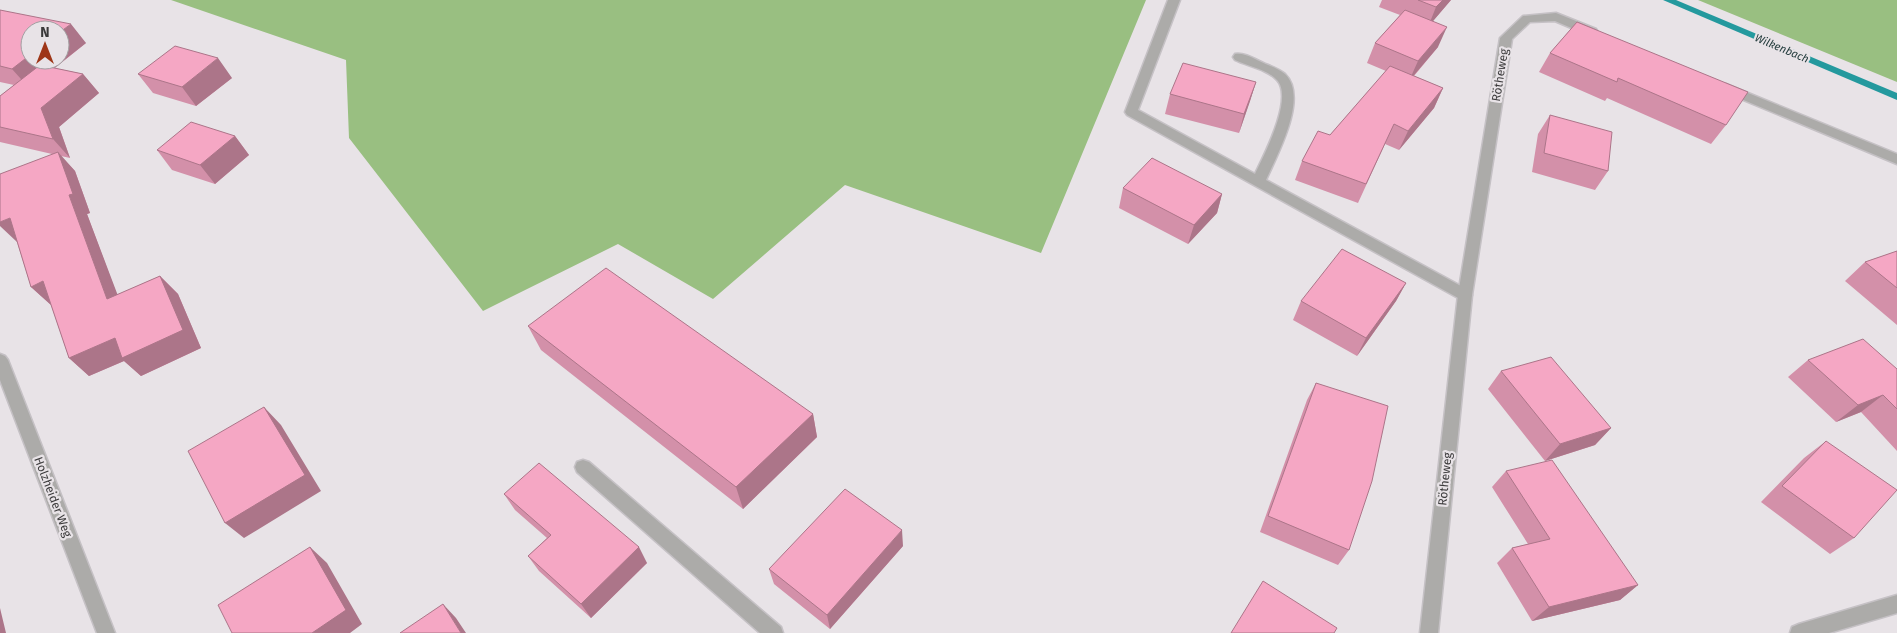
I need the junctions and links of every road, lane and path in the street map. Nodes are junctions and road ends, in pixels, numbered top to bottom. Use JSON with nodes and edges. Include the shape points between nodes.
{"nodes":[{"id":1,"x":1173,"y":3,"type":"edge"},
{"id":2,"x":1602,"y":36,"type":"edge"},
{"id":3,"x":1239,"y":57,"type":"dead end"},
{"id":4,"x":1713,"y":82,"type":"edge"},
{"id":5,"x":1897,"y":159,"type":"edge"},
{"id":6,"x":1258,"y":182,"type":"junction"},
{"id":7,"x":1465,"y":295,"type":"junction"},
{"id":8,"x":0,"y":360,"type":"edge"},
{"id":9,"x":582,"y":467,"type":"dead end"},
{"id":10,"x":1897,"y":604,"type":"edge"},
{"id":11,"x":106,"y":633,"type":"edge"},
{"id":12,"x":774,"y":633,"type":"edge"},
{"id":13,"x":1429,"y":633,"type":"edge"},
{"id":14,"x":1798,"y":633,"type":"edge"}],
"edges":[{"from":1,"to":6,"type":"street","via":[[1131,112]]},
{"from":2,"to":7,"type":"street","name":"Rötheweg","via":[[1556,17],[1527,20],[1506,38]]},
{"from":3,"to":6,"type":"street","via":[[1282,77],[1288,90],[1280,133]]},
{"from":4,"to":5,"type":"street"},
{"from":6,"to":7,"type":"street"},
{"from":7,"to":13,"type":"street","name":"Rötheweg"},
{"from":8,"to":11,"type":"street","name":"Holzheider Weg"},
{"from":9,"to":12,"type":"street"},
{"from":10,"to":14,"type":"street"}]}
